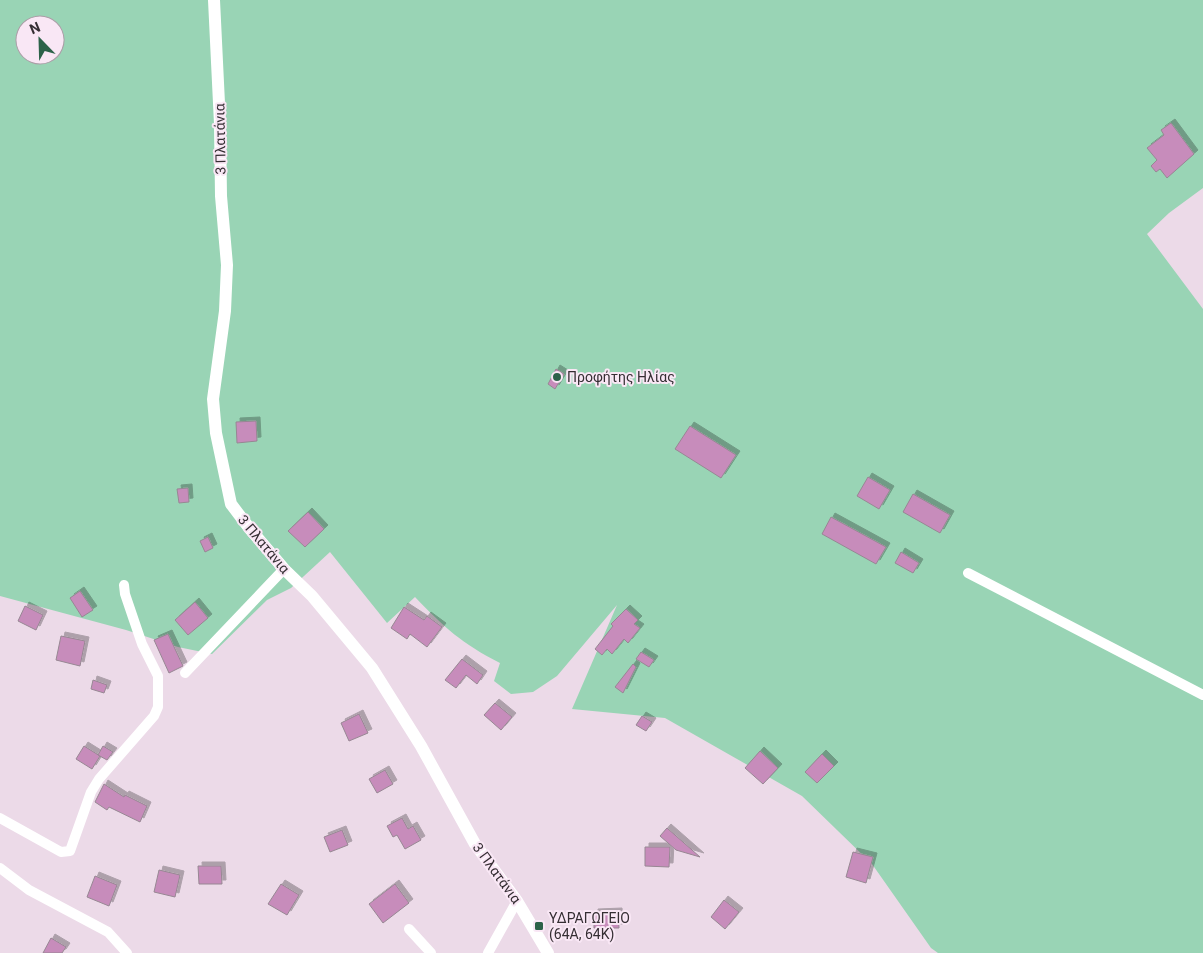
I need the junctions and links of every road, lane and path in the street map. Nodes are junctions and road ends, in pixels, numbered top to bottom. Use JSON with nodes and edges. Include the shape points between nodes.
{"nodes":[{"id":1,"x":214,"y":0,"type":"edge"},
{"id":2,"x":284,"y":569,"type":"junction"},
{"id":3,"x":968,"y":573,"type":"dead end"},
{"id":4,"x":124,"y":585,"type":"dead end"},
{"id":5,"x":185,"y":673,"type":"dead end"},
{"id":6,"x":1203,"y":695,"type":"edge"},
{"id":7,"x":0,"y":818,"type":"edge"},
{"id":8,"x":0,"y":868,"type":"edge"},
{"id":9,"x":517,"y":901,"type":"junction"},
{"id":10,"x":409,"y":929,"type":"dead end"},
{"id":11,"x":127,"y":953,"type":"edge"},
{"id":12,"x":431,"y":953,"type":"edge"},
{"id":13,"x":488,"y":953,"type":"edge"},
{"id":14,"x":548,"y":953,"type":"edge"}],
"edges":[{"from":1,"to":2,"type":"street","name":"3 Πλατάνια","via":[[221,196],[227,265],[225,311],[213,399],[216,433],[231,504]]},
{"from":2,"to":5,"type":"street"},
{"from":2,"to":9,"type":"street","name":"3 Πλατάνια","via":[[318,602],[372,668],[421,746],[476,844]]},
{"from":3,"to":6,"type":"street"},
{"from":4,"to":7,"type":"street","via":[[142,644],[158,676],[160,700],[154,716],[95,785],[70,851],[61,852]]},
{"from":8,"to":11,"type":"street","via":[[30,890],[108,932]]},
{"from":9,"to":13,"type":"street"},
{"from":9,"to":14,"type":"street","name":"3 Πλατάνια"},
{"from":10,"to":12,"type":"street"}]}
